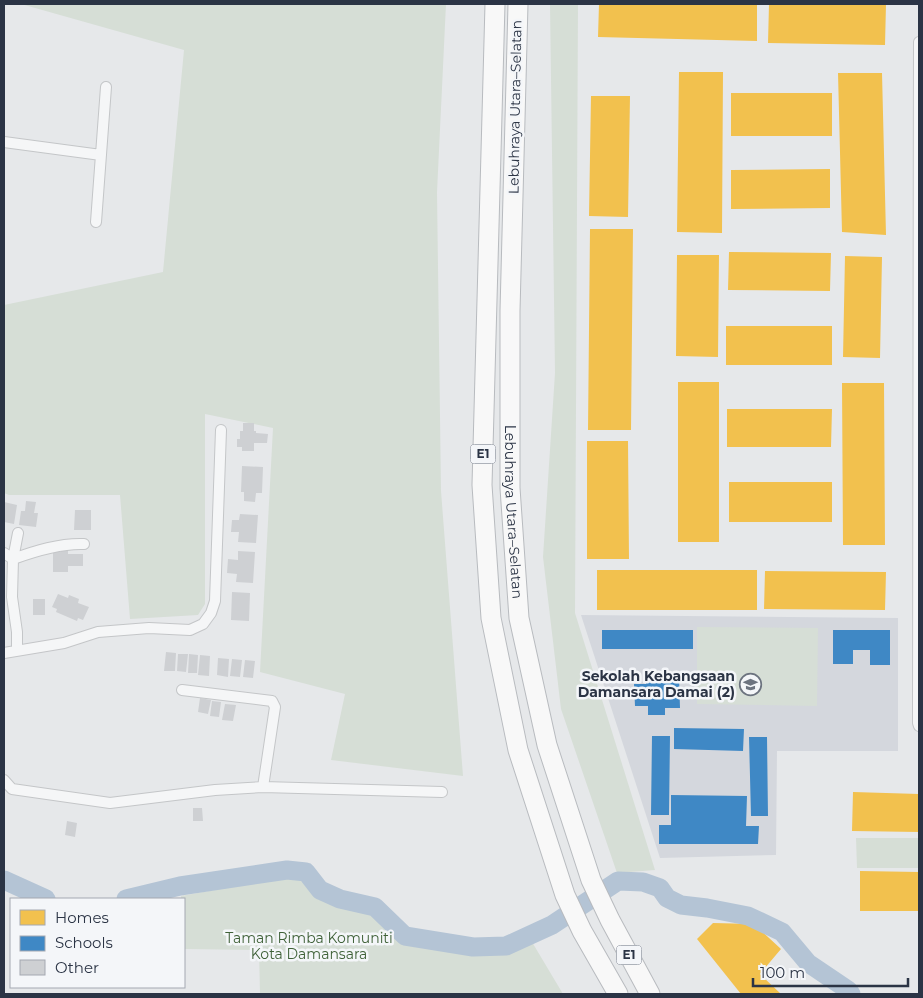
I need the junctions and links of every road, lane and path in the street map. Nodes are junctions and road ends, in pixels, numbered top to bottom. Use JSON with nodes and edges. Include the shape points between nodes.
{"nodes":[{"id":1,"x":495,"y":4,"type":"edge"},
{"id":2,"x":518,"y":4,"type":"edge"},
{"id":3,"x":919,"y":42,"type":"edge"},
{"id":4,"x":919,"y":56,"type":"edge"},
{"id":5,"x":106,"y":87,"type":"dead end"},
{"id":6,"x":4,"y":142,"type":"edge"},
{"id":7,"x":101,"y":155,"type":"junction"},
{"id":8,"x":96,"y":222,"type":"dead end"},
{"id":9,"x":919,"y":403,"type":"edge"},
{"id":10,"x":919,"y":417,"type":"edge"},
{"id":11,"x":221,"y":430,"type":"dead end"},
{"id":12,"x":919,"y":433,"type":"edge"},
{"id":13,"x":18,"y":534,"type":"dead end"},
{"id":14,"x":84,"y":544,"type":"dead end"},
{"id":15,"x":4,"y":553,"type":"edge"},
{"id":16,"x":13,"y":559,"type":"junction"},
{"id":17,"x":17,"y":651,"type":"junction"},
{"id":18,"x":4,"y":653,"type":"edge"},
{"id":19,"x":182,"y":690,"type":"dead end"},
{"id":20,"x":918,"y":724,"type":"edge"},
{"id":21,"x":4,"y":780,"type":"edge"},
{"id":22,"x":263,"y":787,"type":"junction"},
{"id":23,"x":442,"y":792,"type":"dead end"},
{"id":24,"x":618,"y":994,"type":"edge"},
{"id":25,"x":650,"y":994,"type":"edge"}],
"edges":[{"from":1,"to":24,"type":"highway","name":"Lebuhraya Utara–Selatan","number":"E1","via":[[482,485],[491,618],[518,750],[565,895]]},
{"from":2,"to":25,"type":"highway","name":"Lebuhraya Utara–Selatan","number":"E1","via":[[510,311],[510,488],[518,618],[547,745],[591,880]]},
{"from":3,"to":4,"type":"street"},
{"from":4,"to":9,"type":"street"},
{"from":5,"to":7,"type":"street"},
{"from":6,"to":7,"type":"street"},
{"from":7,"to":8,"type":"street"},
{"from":9,"to":10,"type":"street"},
{"from":10,"to":12,"type":"street"},
{"from":11,"to":17,"type":"street","via":[[215,601],[203,624],[190,630],[149,628],[98,632],[64,644]]},
{"from":12,"to":20,"type":"street"},
{"from":13,"to":16,"type":"street"},
{"from":14,"to":16,"type":"street","via":[[31,552]]},
{"from":15,"to":16,"type":"street"},
{"from":16,"to":17,"type":"street","via":[[12,596]]},
{"from":17,"to":18,"type":"street"},
{"from":19,"to":22,"type":"street","via":[[269,700],[274,704]]},
{"from":21,"to":22,"type":"street","via":[[12,789],[110,804]]},
{"from":22,"to":23,"type":"street"}]}
